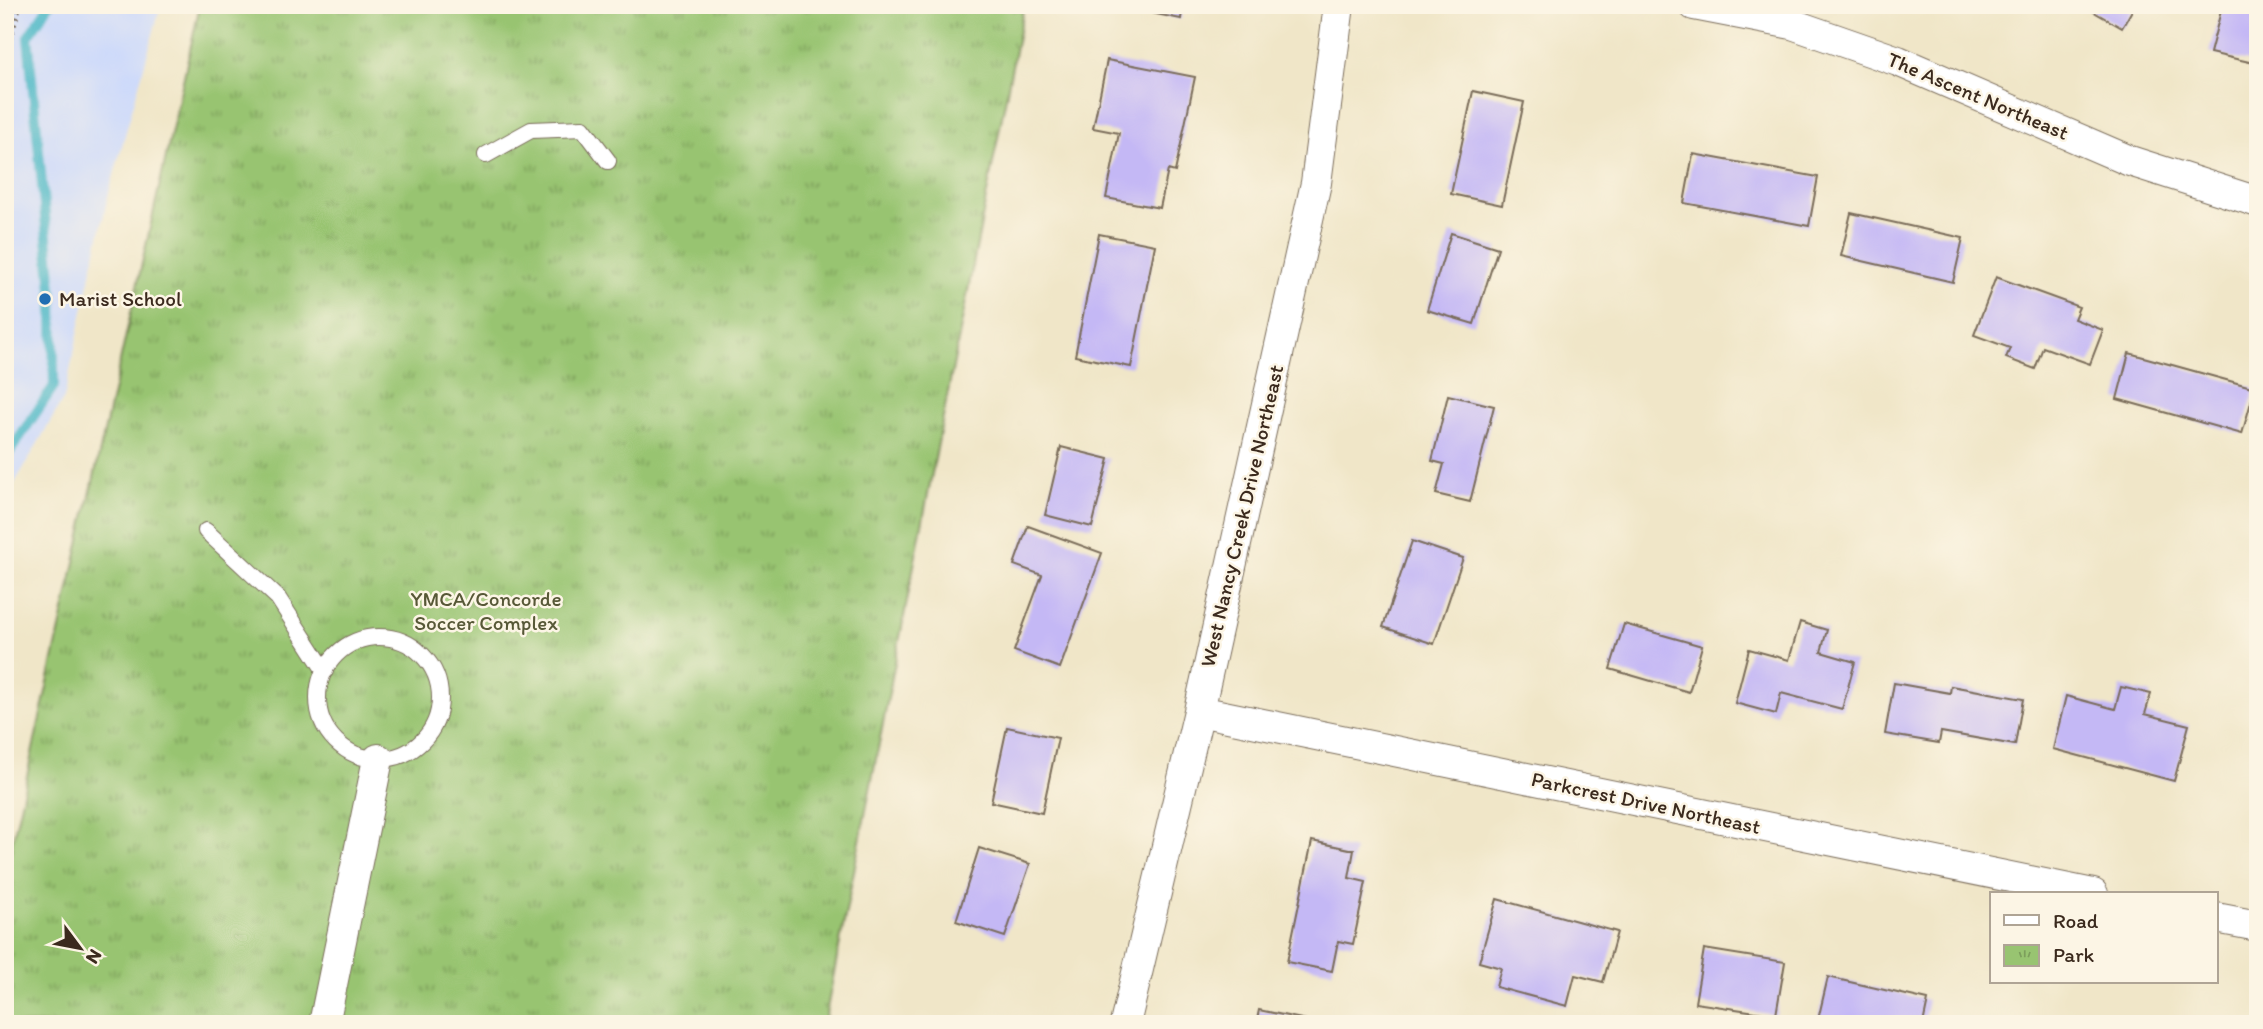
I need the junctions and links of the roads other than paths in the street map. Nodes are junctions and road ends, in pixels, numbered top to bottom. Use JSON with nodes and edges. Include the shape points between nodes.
{"nodes":[{"id":1,"x":1339,"y":5,"type":"edge"},
{"id":2,"x":1694,"y":5,"type":"edge"},
{"id":3,"x":486,"y":156,"type":"dead end"},
{"id":4,"x":608,"y":161,"type":"dead end"},
{"id":5,"x":2258,"y":202,"type":"edge"},
{"id":6,"x":206,"y":531,"type":"dead end"},
{"id":7,"x":325,"y":671,"type":"junction"},
{"id":8,"x":1199,"y":710,"type":"junction"},
{"id":9,"x":378,"y":759,"type":"junction"},
{"id":10,"x":2083,"y":892,"type":"edge"},
{"id":11,"x":2218,"y":918,"type":"edge"},
{"id":12,"x":2258,"y":926,"type":"edge"},
{"id":13,"x":324,"y":1024,"type":"edge"},
{"id":14,"x":1125,"y":1024,"type":"edge"}],
"edges":[{"from":1,"to":8,"type":"street","name":"West Nancy Creek Drive Northeast","via":[[1316,183]]},
{"from":2,"to":5,"type":"street","name":"The Ascent Northeast","via":[[1805,28],[1898,61],[2130,161]]},
{"from":3,"to":4,"type":"lane","via":[[531,130],[583,128]]},
{"from":6,"to":7,"type":"lane","via":[[278,598]]},
{"from":7,"to":9,"type":"lane","via":[[319,705],[332,737],[360,756]]},
{"from":7,"to":9,"type":"lane","via":[[348,645],[364,638],[398,639],[427,658],[440,690],[434,724],[411,750]]},
{"from":8,"to":10,"type":"street","name":"Parkcrest Drive Northeast"},
{"from":8,"to":14,"type":"street","name":"West Nancy Creek Drive Northeast"},
{"from":9,"to":13,"type":"street"},
{"from":11,"to":12,"type":"street"}]}
